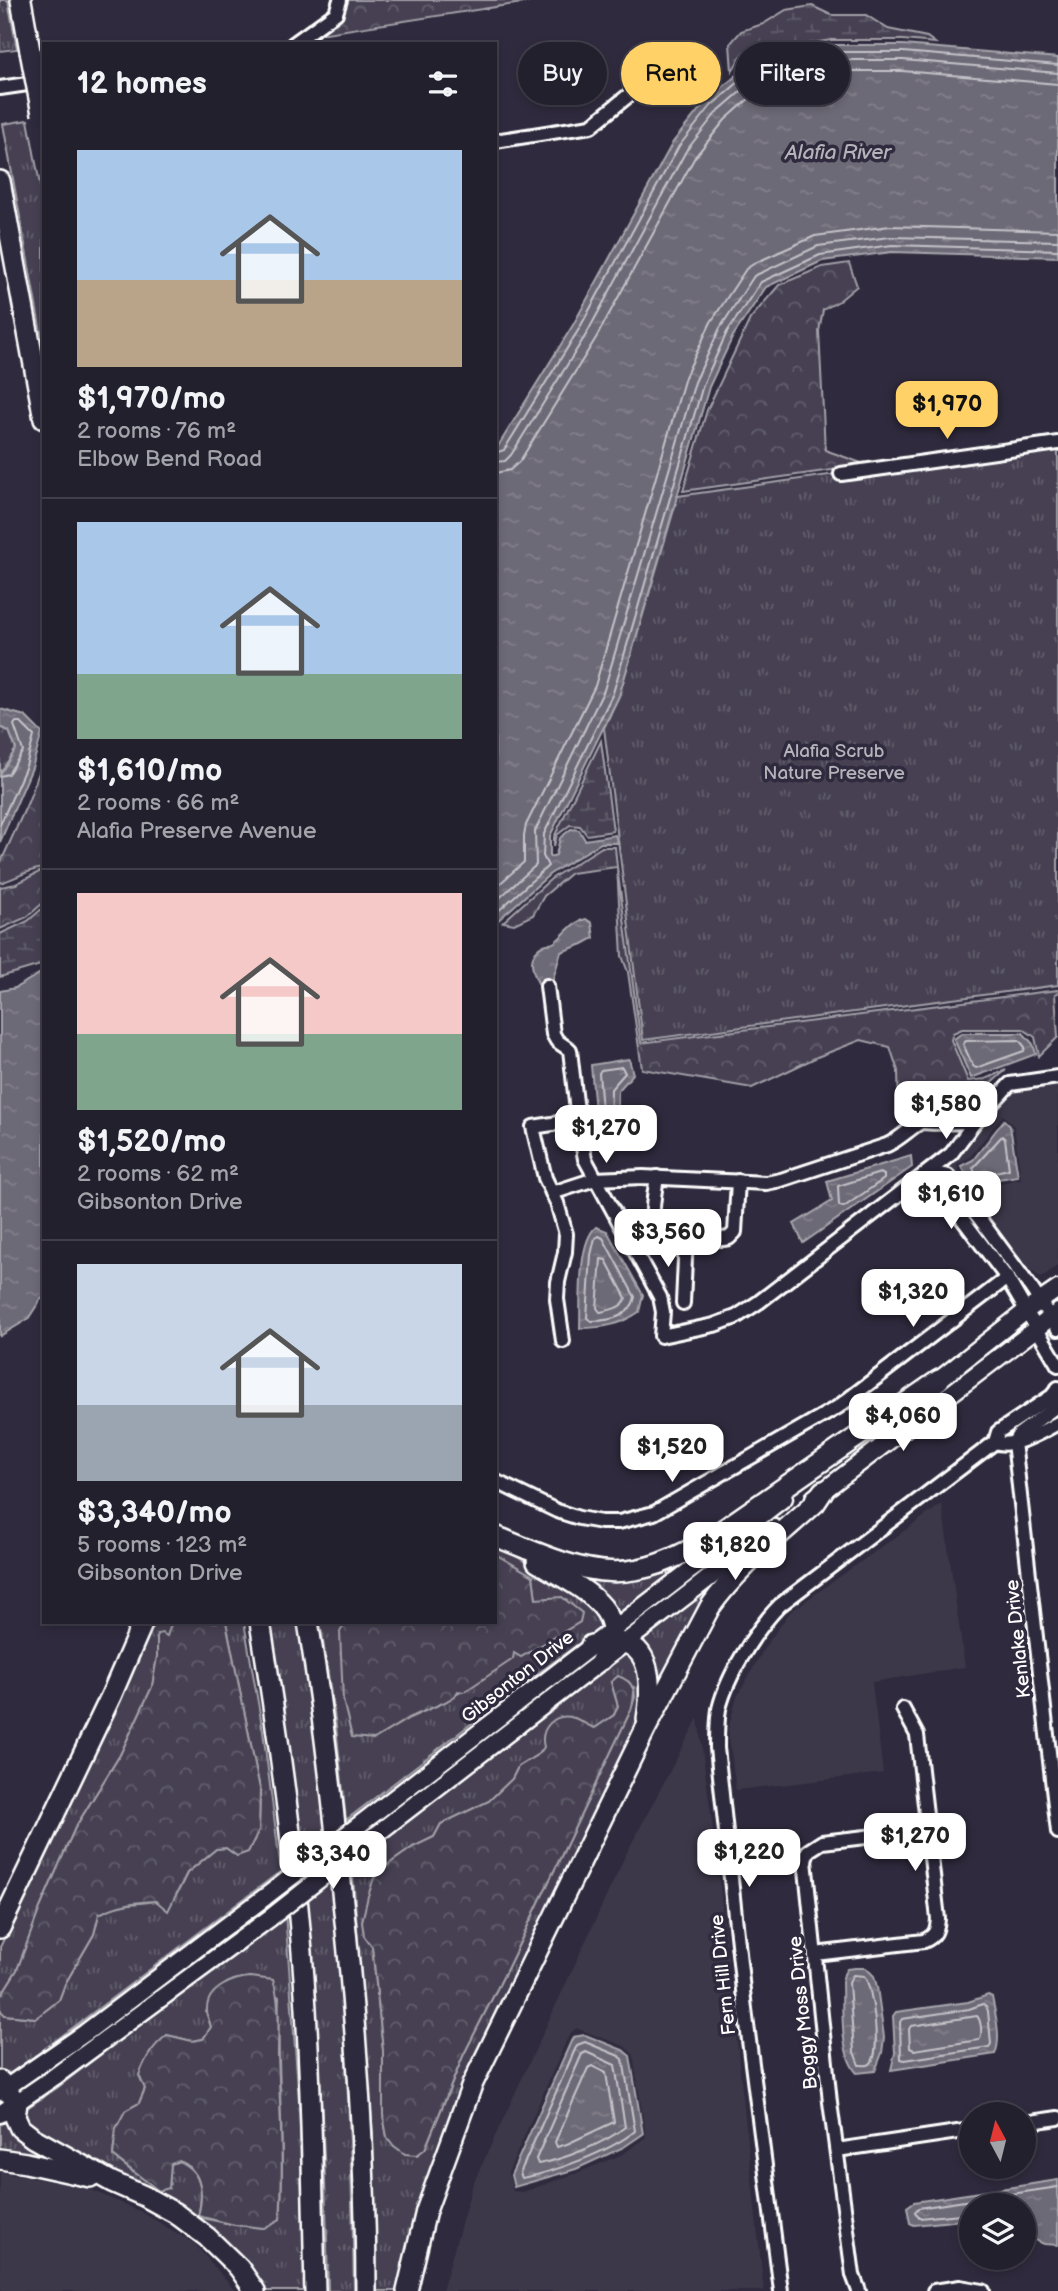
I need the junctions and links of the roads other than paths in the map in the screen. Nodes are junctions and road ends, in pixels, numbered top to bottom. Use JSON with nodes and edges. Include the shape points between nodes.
{"nodes":[{"id":1,"x":21,"y":0,"type":"edge"},
{"id":2,"x":340,"y":0,"type":"edge"},
{"id":3,"x":296,"y":42,"type":"edge"},
{"id":4,"x":42,"y":82,"type":"edge"},
{"id":5,"x":0,"y":88,"type":"edge"},
{"id":6,"x":621,"y":102,"type":"edge"},
{"id":7,"x":42,"y":114,"type":"edge"},
{"id":8,"x":497,"y":141,"type":"edge"},
{"id":9,"x":0,"y":181,"type":"edge"},
{"id":10,"x":42,"y":408,"type":"edge"},
{"id":11,"x":1058,"y":443,"type":"edge"},
{"id":12,"x":841,"y":474,"type":"dead end"},
{"id":13,"x":547,"y":986,"type":"dead end"},
{"id":14,"x":1058,"y":1077,"type":"edge"},
{"id":15,"x":978,"y":1118,"type":"junction"},
{"id":16,"x":578,"y":1120,"type":"junction"},
{"id":17,"x":936,"y":1171,"type":"junction"},
{"id":18,"x":657,"y":1177,"type":"junction"},
{"id":19,"x":595,"y":1179,"type":"junction"},
{"id":20,"x":738,"y":1181,"type":"junction"},
{"id":21,"x":552,"y":1193,"type":"junction"},
{"id":22,"x":687,"y":1237,"type":"junction"},
{"id":23,"x":1007,"y":1278,"type":"junction"},
{"id":24,"x":1058,"y":1289,"type":"edge"},
{"id":25,"x":1041,"y":1302,"type":"junction"},
{"id":26,"x":683,"y":1303,"type":"dead end"},
{"id":27,"x":1026,"y":1311,"type":"junction"},
{"id":28,"x":1056,"y":1319,"type":"edge"},
{"id":29,"x":1035,"y":1329,"type":"junction"},
{"id":30,"x":563,"y":1341,"type":"dead end"},
{"id":31,"x":1058,"y":1365,"type":"edge"},
{"id":32,"x":939,"y":1380,"type":"junction"},
{"id":33,"x":1058,"y":1388,"type":"edge"},
{"id":34,"x":1058,"y":1402,"type":"edge"},
{"id":35,"x":1058,"y":1423,"type":"edge"},
{"id":36,"x":995,"y":1442,"type":"junction"},
{"id":37,"x":1014,"y":1442,"type":"junction"},
{"id":38,"x":497,"y":1482,"type":"edge"},
{"id":39,"x":823,"y":1491,"type":"junction"},
{"id":40,"x":497,"y":1537,"type":"edge"},
{"id":41,"x":497,"y":1537,"type":"edge"},
{"id":42,"x":142,"y":1624,"type":"edge"},
{"id":43,"x":260,"y":1624,"type":"edge"},
{"id":44,"x":308,"y":1624,"type":"edge"},
{"id":45,"x":616,"y":1638,"type":"junction"},
{"id":46,"x":596,"y":1653,"type":"junction"},
{"id":47,"x":903,"y":1709,"type":"dead end"},
{"id":48,"x":645,"y":1730,"type":"junction"},
{"id":49,"x":1055,"y":1781,"type":"edge"},
{"id":50,"x":927,"y":1830,"type":"junction"},
{"id":51,"x":1058,"y":1832,"type":"edge"},
{"id":52,"x":0,"y":1928,"type":"edge"},
{"id":53,"x":815,"y":1954,"type":"junction"},
{"id":54,"x":6,"y":2091,"type":"edge"},
{"id":55,"x":0,"y":2114,"type":"edge"},
{"id":56,"x":1058,"y":2118,"type":"edge"},
{"id":57,"x":1036,"y":2121,"type":"edge"},
{"id":58,"x":959,"y":2132,"type":"edge"},
{"id":59,"x":836,"y":2150,"type":"junction"},
{"id":60,"x":0,"y":2160,"type":"edge"},
{"id":61,"x":112,"y":2182,"type":"junction"},
{"id":62,"x":255,"y":2291,"type":"edge"},
{"id":63,"x":315,"y":2291,"type":"edge"},
{"id":64,"x":366,"y":2291,"type":"edge"},
{"id":65,"x":407,"y":2291,"type":"edge"},
{"id":66,"x":781,"y":2291,"type":"edge"},
{"id":67,"x":859,"y":2291,"type":"edge"},
{"id":68,"x":934,"y":2291,"type":"edge"},
{"id":69,"x":983,"y":2291,"type":"edge"}],
"edges":[{"from":1,"to":7,"type":"highway","bridge":true},
{"from":2,"to":3,"type":"street","via":[[337,13]]},
{"from":4,"to":5,"type":"street"},
{"from":6,"to":8,"type":"street","via":[[591,126]]},
{"from":9,"to":10,"type":"highway"},
{"from":11,"to":12,"type":"street"},
{"from":13,"to":16,"type":"street","via":[[554,1034],[570,1050]]},
{"from":14,"to":15,"type":"street","via":[[1010,1084]]},
{"from":15,"to":17,"type":"street"},
{"from":15,"to":20,"type":"street","via":[[966,1110],[942,1113],[887,1145],[796,1176],[766,1183]]},
{"from":16,"to":19,"type":"street","via":[[585,1159]]},
{"from":16,"to":21,"type":"street","via":[[533,1127]]},
{"from":17,"to":19,"type":"street","via":[[736,1317],[661,1336],[660,1297]]},
{"from":17,"to":23,"type":"street","via":[[936,1184]]},
{"from":17,"to":25,"type":"street","via":[[948,1175]]},
{"from":18,"to":19,"type":"street"},
{"from":18,"to":20,"type":"street"},
{"from":18,"to":22,"type":"street","via":[[655,1229],[663,1235]]},
{"from":19,"to":21,"type":"street"},
{"from":20,"to":22,"type":"street","via":[[732,1235],[723,1239]]},
{"from":21,"to":30,"type":"street","via":[[566,1234],[557,1299]]},
{"from":22,"to":26,"type":"street"},
{"from":23,"to":27,"type":"street"},
{"from":23,"to":38,"type":"street","via":[[838,1407],[654,1513],[619,1522],[579,1518]]},
{"from":24,"to":25,"type":"main road"},
{"from":25,"to":27,"type":"main road"},
{"from":25,"to":28,"type":"street"},
{"from":27,"to":29,"type":"street"},
{"from":27,"to":32,"type":"main road"},
{"from":28,"to":29,"type":"main road"},
{"from":29,"to":31,"type":"street"},
{"from":29,"to":39,"type":"main road"},
{"from":32,"to":40,"type":"highway","via":[[717,1534],[663,1563],[601,1572],[568,1565]]},
{"from":32,"to":45,"type":"main road"},
{"from":33,"to":36,"type":"street","name":"Fern Hill Drive","via":[[998,1432]]},
{"from":34,"to":37,"type":"street"},
{"from":35,"to":37,"type":"street"},
{"from":36,"to":37,"type":"street","via":[[1004,1446]]},
{"from":36,"to":66,"type":"street","name":"Fern Hill Drive","via":[[780,1605],[752,1639],[720,1708],[717,1748]]},
{"from":37,"to":49,"type":"street","name":"Kenlake Drive"},
{"from":39,"to":45,"type":"main road"},
{"from":39,"to":48,"type":"highway","via":[[720,1593]]},
{"from":41,"to":45,"type":"highway","via":[[589,1593],[604,1607]]},
{"from":42,"to":52,"type":"highway"},
{"from":43,"to":63,"type":"highway","via":[[277,1723],[299,1920],[311,2116]]},
{"from":44,"to":64,"type":"highway","via":[[326,1740],[349,1958],[361,2108]]},
{"from":45,"to":46,"type":"highway"},
{"from":45,"to":48,"type":"highway","via":[[637,1651],[647,1670],[650,1706]]},
{"from":46,"to":54,"type":"main road","name":"Gibsonton Drive","bridge":true},
{"from":46,"to":54,"type":"main road","name":"Gibsonton Drive","bridge":true,"via":[[270,1918]]},
{"from":47,"to":50,"type":"street","via":[[918,1735]]},
{"from":48,"to":65,"type":"highway","via":[[472,2085],[426,2211]]},
{"from":49,"to":51,"type":"street","name":"Kenlake Drive"},
{"from":50,"to":53,"type":"street","name":"Boggy Moss Drive","via":[[822,1842],[808,1851],[805,1860]]},
{"from":50,"to":53,"type":"street","via":[[938,1919],[933,1937]]},
{"from":53,"to":59,"type":"street","name":"Boggy Moss Drive"},
{"from":54,"to":55,"type":"main road","name":"Gibsonton Drive"},
{"from":54,"to":61,"type":"highway","via":[[20,2128]]},
{"from":56,"to":57,"type":"street"},
{"from":58,"to":59,"type":"street"},
{"from":59,"to":67,"type":"street","name":"Boggy Moss Drive"},
{"from":60,"to":61,"type":"highway"},
{"from":61,"to":62,"type":"highway","via":[[175,2213],[207,2237]]},
{"from":68,"to":69,"type":"street","via":[[960,2287]]}]}
